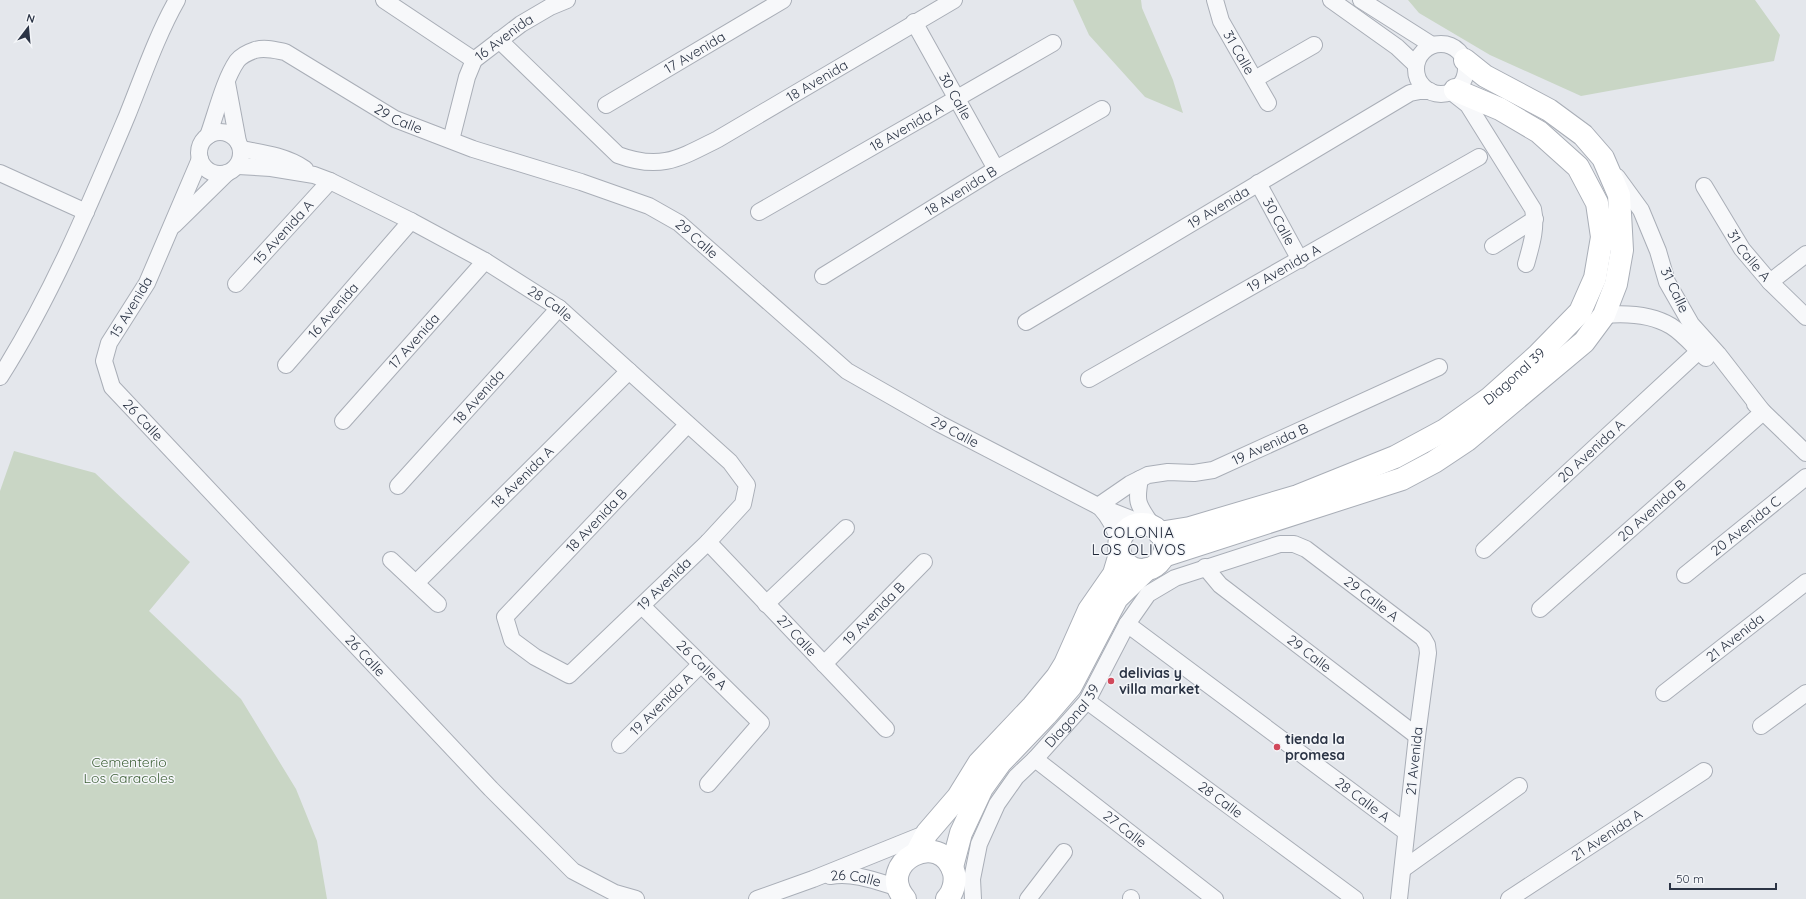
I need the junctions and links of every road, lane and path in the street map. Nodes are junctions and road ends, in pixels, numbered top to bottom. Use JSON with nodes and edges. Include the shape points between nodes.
{"nodes":[{"id":1,"x":177,"y":0,"type":"edge"},
{"id":2,"x":384,"y":0,"type":"edge"},
{"id":3,"x":567,"y":0,"type":"edge"},
{"id":4,"x":783,"y":0,"type":"edge"},
{"id":5,"x":954,"y":0,"type":"edge"},
{"id":6,"x":1215,"y":0,"type":"edge"},
{"id":7,"x":1331,"y":0,"type":"edge"},
{"id":8,"x":1361,"y":0,"type":"edge"},
{"id":9,"x":545,"y":3,"type":"edge"},
{"id":10,"x":914,"y":22,"type":"junction"},
{"id":11,"x":499,"y":40,"type":"junction"},
{"id":12,"x":1053,"y":43,"type":"dead end"},
{"id":13,"x":1314,"y":45,"type":"dead end"},
{"id":14,"x":1432,"y":45,"type":"junction"},
{"id":15,"x":474,"y":60,"type":"junction"},
{"id":16,"x":1464,"y":60,"type":"junction"},
{"id":17,"x":1417,"y":72,"type":"junction"},
{"id":18,"x":1255,"y":79,"type":"junction"},
{"id":19,"x":227,"y":83,"type":"junction"},
{"id":20,"x":1430,"y":91,"type":"junction"},
{"id":21,"x":1453,"y":91,"type":"junction"},
{"id":22,"x":1410,"y":93,"type":"junction"},
{"id":23,"x":956,"y":97,"type":"junction"},
{"id":24,"x":1268,"y":103,"type":"dead end"},
{"id":25,"x":606,"y":104,"type":"dead end"},
{"id":26,"x":1102,"y":109,"type":"dead end"},
{"id":27,"x":208,"y":136,"type":"junction"},
{"id":28,"x":451,"y":140,"type":"junction"},
{"id":29,"x":240,"y":146,"type":"junction"},
{"id":30,"x":1479,"y":157,"type":"dead end"},
{"id":31,"x":1603,"y":158,"type":"junction"},
{"id":32,"x":200,"y":159,"type":"junction"},
{"id":33,"x":232,"y":169,"type":"junction"},
{"id":34,"x":996,"y":170,"type":"junction"},
{"id":35,"x":0,"y":173,"type":"edge"},
{"id":36,"x":314,"y":175,"type":"junction"},
{"id":37,"x":330,"y":181,"type":"junction"},
{"id":38,"x":1258,"y":183,"type":"junction"},
{"id":39,"x":1704,"y":186,"type":"dead end"},
{"id":40,"x":86,"y":212,"type":"junction"},
{"id":41,"x":759,"y":212,"type":"dead end"},
{"id":42,"x":1535,"y":219,"type":"junction"},
{"id":43,"x":411,"y":221,"type":"junction"},
{"id":44,"x":170,"y":229,"type":"junction"},
{"id":45,"x":1493,"y":246,"type":"dead end"},
{"id":46,"x":1806,"y":254,"type":"edge"},
{"id":47,"x":1300,"y":260,"type":"junction"},
{"id":48,"x":485,"y":261,"type":"junction"},
{"id":49,"x":1526,"y":264,"type":"dead end"},
{"id":50,"x":823,"y":276,"type":"dead end"},
{"id":51,"x":1770,"y":282,"type":"junction"},
{"id":52,"x":236,"y":284,"type":"dead end"},
{"id":53,"x":559,"y":308,"type":"junction"},
{"id":54,"x":1604,"y":315,"type":"junction"},
{"id":55,"x":1806,"y":317,"type":"edge"},
{"id":56,"x":1026,"y":322,"type":"dead end"},
{"id":57,"x":1699,"y":351,"type":"junction"},
{"id":58,"x":286,"y":365,"type":"dead end"},
{"id":59,"x":1439,"y":367,"type":"dead end"},
{"id":60,"x":629,"y":371,"type":"junction"},
{"id":61,"x":0,"y":377,"type":"edge"},
{"id":62,"x":1089,"y":379,"type":"dead end"},
{"id":63,"x":112,"y":387,"type":"joint"},
{"id":64,"x":1763,"y":412,"type":"junction"},
{"id":65,"x":343,"y":421,"type":"dead end"},
{"id":66,"x":688,"y":424,"type":"junction"},
{"id":67,"x":1806,"y":453,"type":"edge"},
{"id":68,"x":1806,"y":477,"type":"edge"},
{"id":69,"x":1140,"y":479,"type":"junction"},
{"id":70,"x":747,"y":485,"type":"joint"},
{"id":71,"x":398,"y":486,"type":"dead end"},
{"id":72,"x":1098,"y":506,"type":"junction"},
{"id":73,"x":846,"y":528,"type":"dead end"},
{"id":74,"x":1152,"y":528,"type":"junction"},
{"id":75,"x":708,"y":542,"type":"junction"},
{"id":76,"x":1119,"y":549,"type":"junction"},
{"id":77,"x":1306,"y":549,"type":"joint"},
{"id":78,"x":1484,"y":550,"type":"dead end"},
{"id":79,"x":391,"y":560,"type":"dead end"},
{"id":80,"x":924,"y":562,"type":"dead end"},
{"id":81,"x":1155,"y":563,"type":"junction"},
{"id":82,"x":1205,"y":567,"type":"junction"},
{"id":83,"x":1685,"y":575,"type":"dead end"},
{"id":84,"x":1806,"y":582,"type":"edge"},
{"id":85,"x":416,"y":583,"type":"junction"},
{"id":86,"x":438,"y":604,"type":"dead end"},
{"id":87,"x":766,"y":604,"type":"junction"},
{"id":88,"x":642,"y":606,"type":"junction"},
{"id":89,"x":1540,"y":609,"type":"dead end"},
{"id":90,"x":1127,"y":624,"type":"junction"},
{"id":91,"x":1428,"y":653,"type":"joint"},
{"id":92,"x":701,"y":664,"type":"junction"},
{"id":93,"x":824,"y":664,"type":"junction"},
{"id":94,"x":569,"y":675,"type":"joint"},
{"id":95,"x":1664,"y":693,"type":"dead end"},
{"id":96,"x":1806,"y":693,"type":"edge"},
{"id":97,"x":1087,"y":701,"type":"junction"},
{"id":98,"x":1761,"y":726,"type":"dead end"},
{"id":99,"x":886,"y":729,"type":"dead end"},
{"id":100,"x":1417,"y":736,"type":"junction"},
{"id":101,"x":620,"y":745,"type":"dead end"},
{"id":102,"x":1035,"y":759,"type":"junction"},
{"id":103,"x":1704,"y":771,"type":"dead end"},
{"id":104,"x":708,"y":784,"type":"dead end"},
{"id":105,"x":1519,"y":786,"type":"dead end"},
{"id":106,"x":1406,"y":832,"type":"junction"},
{"id":107,"x":927,"y":833,"type":"junction"},
{"id":108,"x":1064,"y":852,"type":"dead end"},
{"id":109,"x":875,"y":854,"type":"junction"},
{"id":110,"x":912,"y":855,"type":"junction"},
{"id":111,"x":952,"y":867,"type":"junction"},
{"id":112,"x":1403,"y":869,"type":"junction"},
{"id":113,"x":813,"y":879,"type":"junction"},
{"id":114,"x":902,"y":894,"type":"edge"},
{"id":115,"x":949,"y":898,"type":"edge"},
{"id":116,"x":636,"y":899,"type":"edge"},
{"id":117,"x":757,"y":899,"type":"edge"},
{"id":118,"x":973,"y":899,"type":"edge"},
{"id":119,"x":1028,"y":899,"type":"edge"},
{"id":120,"x":1214,"y":899,"type":"edge"},
{"id":121,"x":1355,"y":899,"type":"edge"},
{"id":122,"x":1399,"y":899,"type":"edge"},
{"id":123,"x":1509,"y":899,"type":"edge"}],
"edges":[{"from":1,"to":40,"type":"street"},
{"from":2,"to":15,"type":"street"},
{"from":3,"to":9,"type":"street","name":"16 Avenida"},
{"from":4,"to":25,"type":"street","name":"17 Avenida"},
{"from":5,"to":10,"type":"street","name":"18 Avenida"},
{"from":6,"to":18,"type":"street","name":"31 Calle","via":[[1221,21]]},
{"from":7,"to":17,"type":"street","via":[[1397,47]]},
{"from":8,"to":14,"type":"street"},
{"from":9,"to":11,"type":"street","name":"16 Avenida"},
{"from":10,"to":11,"type":"street","name":"18 Avenida","via":[[718,139],[678,159],[656,163],[633,161],[618,155]]},
{"from":10,"to":23,"type":"street","name":"30 Calle"},
{"from":11,"to":15,"type":"street","name":"16 Avenida"},
{"from":12,"to":23,"type":"street","name":"18 Avenida A"},
{"from":13,"to":18,"type":"street"},
{"from":14,"to":16,"type":"street","via":[[1445,44],[1453,47],[1460,52]]},
{"from":14,"to":17,"type":"street","via":[[1420,54]]},
{"from":15,"to":28,"type":"street","name":"16 Avenida","via":[[467,77]]},
{"from":16,"to":21,"type":"street","via":[[1464,78]]},
{"from":16,"to":31,"type":"street","name":"Diagonal 39","via":[[1485,76],[1549,110],[1583,135]]},
{"from":17,"to":20,"type":"street","via":[[1424,87]]},
{"from":17,"to":22,"type":"street","via":[[1415,86]]},
{"from":18,"to":24,"type":"street","name":"31 Calle"},
{"from":19,"to":27,"type":"street"},
{"from":19,"to":28,"type":"street","name":"29 Calle","via":[[237,61],[244,54],[268,48],[285,52],[395,119]]},
{"from":19,"to":29,"type":"street"},
{"from":20,"to":21,"type":"street","via":[[1443,94]]},
{"from":20,"to":22,"type":"street","name":"19 Avenida"},
{"from":21,"to":42,"type":"street","via":[[1468,105],[1533,209]]},
{"from":21,"to":74,"type":"street","name":"Diagonal 39","via":[[1500,109],[1539,132],[1578,167],[1597,203],[1602,237],[1595,278],[1580,312],[1538,355],[1490,398],[1445,430],[1395,458],[1298,496],[1190,528]]},
{"from":22,"to":38,"type":"street","name":"19 Avenida"},
{"from":23,"to":34,"type":"street","name":"30 Calle"},
{"from":23,"to":41,"type":"street","name":"18 Avenida A"},
{"from":26,"to":34,"type":"street","name":"18 Avenida B"},
{"from":27,"to":29,"type":"street","via":[[223,132],[232,135]]},
{"from":27,"to":32,"type":"street","via":[[200,146]]},
{"from":28,"to":72,"type":"street","name":"29 Calle","via":[[649,206],[679,223],[847,371],[940,424]]},
{"from":29,"to":33,"type":"street","via":[[241,156]]},
{"from":29,"to":36,"type":"street","name":"28 Calle","via":[[277,156],[297,164]]},
{"from":30,"to":47,"type":"street","name":"19 Avenida A"},
{"from":31,"to":54,"type":"street","name":"Diagonal 39","via":[[1618,195],[1622,250],[1616,284]]},
{"from":31,"to":64,"type":"street","name":"31 Calle","via":[[1641,210],[1658,251],[1667,282],[1691,324]]},
{"from":32,"to":33,"type":"street","via":[[210,172],[218,174]]},
{"from":32,"to":44,"type":"street","name":"15 Avenida"},
{"from":33,"to":36,"type":"street","name":"28 Calle","via":[[271,168]]},
{"from":33,"to":44,"type":"street","name":"15 Avenida"},
{"from":34,"to":50,"type":"street","name":"18 Avenida B"},
{"from":35,"to":40,"type":"street"},
{"from":36,"to":37,"type":"street","name":"28 Calle"},
{"from":37,"to":43,"type":"street","name":"28 Calle"},
{"from":37,"to":52,"type":"street","name":"15 Avenida A"},
{"from":38,"to":47,"type":"street","name":"30 Calle"},
{"from":38,"to":56,"type":"street","name":"19 Avenida"},
{"from":39,"to":51,"type":"street","name":"31 Calle A","via":[[1742,249]]},
{"from":40,"to":61,"type":"street","via":[[50,288]]},
{"from":42,"to":45,"type":"street"},
{"from":42,"to":49,"type":"street"},
{"from":43,"to":48,"type":"street","name":"28 Calle"},
{"from":43,"to":58,"type":"street","name":"16 Avenida"},
{"from":44,"to":63,"type":"street","name":"15 Avenida","via":[[147,283],[110,343],[104,361]]},
{"from":46,"to":51,"type":"street"},
{"from":47,"to":62,"type":"street","name":"19 Avenida A"},
{"from":48,"to":53,"type":"street","name":"28 Calle"},
{"from":48,"to":65,"type":"street","name":"17 Avenida"},
{"from":51,"to":55,"type":"street","name":"31 Calle A"},
{"from":53,"to":60,"type":"street","name":"28 Calle"},
{"from":53,"to":71,"type":"street","name":"18 Avenida"},
{"from":54,"to":57,"type":"street","name":"31 Calle","via":[[1647,316],[1672,326]]},
{"from":54,"to":81,"type":"street","name":"Diagonal 39","via":[[1584,342],[1467,440],[1434,462],[1402,479]]},
{"from":57,"to":64,"type":"street","name":"31 Calle"},
{"from":57,"to":78,"type":"street","name":"20 Avenida A"},
{"from":59,"to":69,"type":"street","name":"19 Avenida B","via":[[1213,470],[1157,473]]},
{"from":60,"to":66,"type":"street","name":"28 Calle"},
{"from":60,"to":85,"type":"street","name":"18 Avenida A"},
{"from":63,"to":116,"type":"street","name":"26 Calle","via":[[491,789],[573,871],[615,893]]},
{"from":64,"to":67,"type":"street","name":"31 Calle"},
{"from":64,"to":89,"type":"street","name":"20 Avenida B"},
{"from":66,"to":70,"type":"street","name":"28 Calle","via":[[730,462]]},
{"from":66,"to":94,"type":"street","name":"18 Avenida B","via":[[505,617],[512,640],[535,657]]},
{"from":68,"to":83,"type":"street","name":"20 Avenida C"},
{"from":69,"to":72,"type":"street","name":"19 Avenida B"},
{"from":69,"to":74,"type":"street","via":[[1138,500]]},
{"from":70,"to":75,"type":"street","name":"19 Avenida","via":[[743,504]]},
{"from":72,"to":74,"type":"street","name":"29 Calle"},
{"from":72,"to":76,"type":"street","name":"29 Calle","via":[[1117,532]]},
{"from":73,"to":87,"type":"street"},
{"from":74,"to":76,"type":"street","via":[[1130,527],[1121,537]]},
{"from":74,"to":81,"type":"street","via":[[1164,544]]},
{"from":75,"to":87,"type":"street","name":"27 Calle"},
{"from":75,"to":88,"type":"street","name":"19 Avenida"},
{"from":76,"to":81,"type":"street","via":[[1124,562],[1130,567],[1138,570]]},
{"from":76,"to":107,"type":"street","via":[[1114,574],[1090,610],[1057,677],[1034,706],[979,764],[958,797]]},
{"from":77,"to":82,"type":"street","name":"Diagonal 39","via":[[1294,544],[1280,544]]},
{"from":77,"to":91,"type":"street","name":"29 Calle A","via":[[1423,638]]},
{"from":79,"to":85,"type":"street"},
{"from":80,"to":93,"type":"street","name":"19 Avenida B"},
{"from":81,"to":111,"type":"street","name":"Diagonal 39","via":[[1117,598],[1071,686],[1000,763],[982,788],[961,833]]},
{"from":82,"to":90,"type":"street","name":"Diagonal 39","via":[[1175,578],[1148,594]]},
{"from":82,"to":100,"type":"street","name":"29 Calle","via":[[1220,585]]},
{"from":84,"to":95,"type":"street","name":"21 Avenida"},
{"from":85,"to":86,"type":"street"},
{"from":87,"to":93,"type":"street","name":"27 Calle"},
{"from":88,"to":92,"type":"street","name":"26 Calle A"},
{"from":88,"to":94,"type":"street","name":"19 Avenida"},
{"from":90,"to":97,"type":"street","name":"Diagonal 39"},
{"from":90,"to":106,"type":"street","name":"28 Calle A"},
{"from":91,"to":100,"type":"street","name":"21 Avenida"},
{"from":92,"to":101,"type":"street","name":"19 Avenida A"},
{"from":92,"to":104,"type":"street","name":"26 Calle A","via":[[761,723]]},
{"from":93,"to":99,"type":"street","name":"27 Calle"},
{"from":96,"to":98,"type":"street"},
{"from":97,"to":102,"type":"street","name":"Diagonal 39"},
{"from":97,"to":121,"type":"street","name":"28 Calle"},
{"from":100,"to":106,"type":"street","name":"21 Avenida"},
{"from":102,"to":118,"type":"street","name":"Diagonal 39","via":[[1016,777],[997,804],[979,844],[972,879]]},
{"from":102,"to":120,"type":"street","name":"27 Calle"},
{"from":103,"to":123,"type":"street","name":"21 Avenida A"},
{"from":105,"to":112,"type":"street"},
{"from":106,"to":112,"type":"street","name":"21 Avenida"},
{"from":107,"to":109,"type":"street","name":"26 Calle"},
{"from":107,"to":110,"type":"street"},
{"from":108,"to":119,"type":"street"},
{"from":109,"to":110,"type":"street","name":"26 Calle"},
{"from":109,"to":113,"type":"street","name":"26 Calle"},
{"from":110,"to":111,"type":"street","via":[[927,851],[937,853]]},
{"from":110,"to":114,"type":"street","via":[[898,872],[897,880]]},
{"from":111,"to":115,"type":"street","via":[[955,877],[954,888]]},
{"from":112,"to":122,"type":"street","name":"21 Avenida"},
{"from":113,"to":114,"type":"street","name":"26 Calle","via":[[845,874],[872,880]]},
{"from":113,"to":117,"type":"street","name":"26 Calle"}]}
